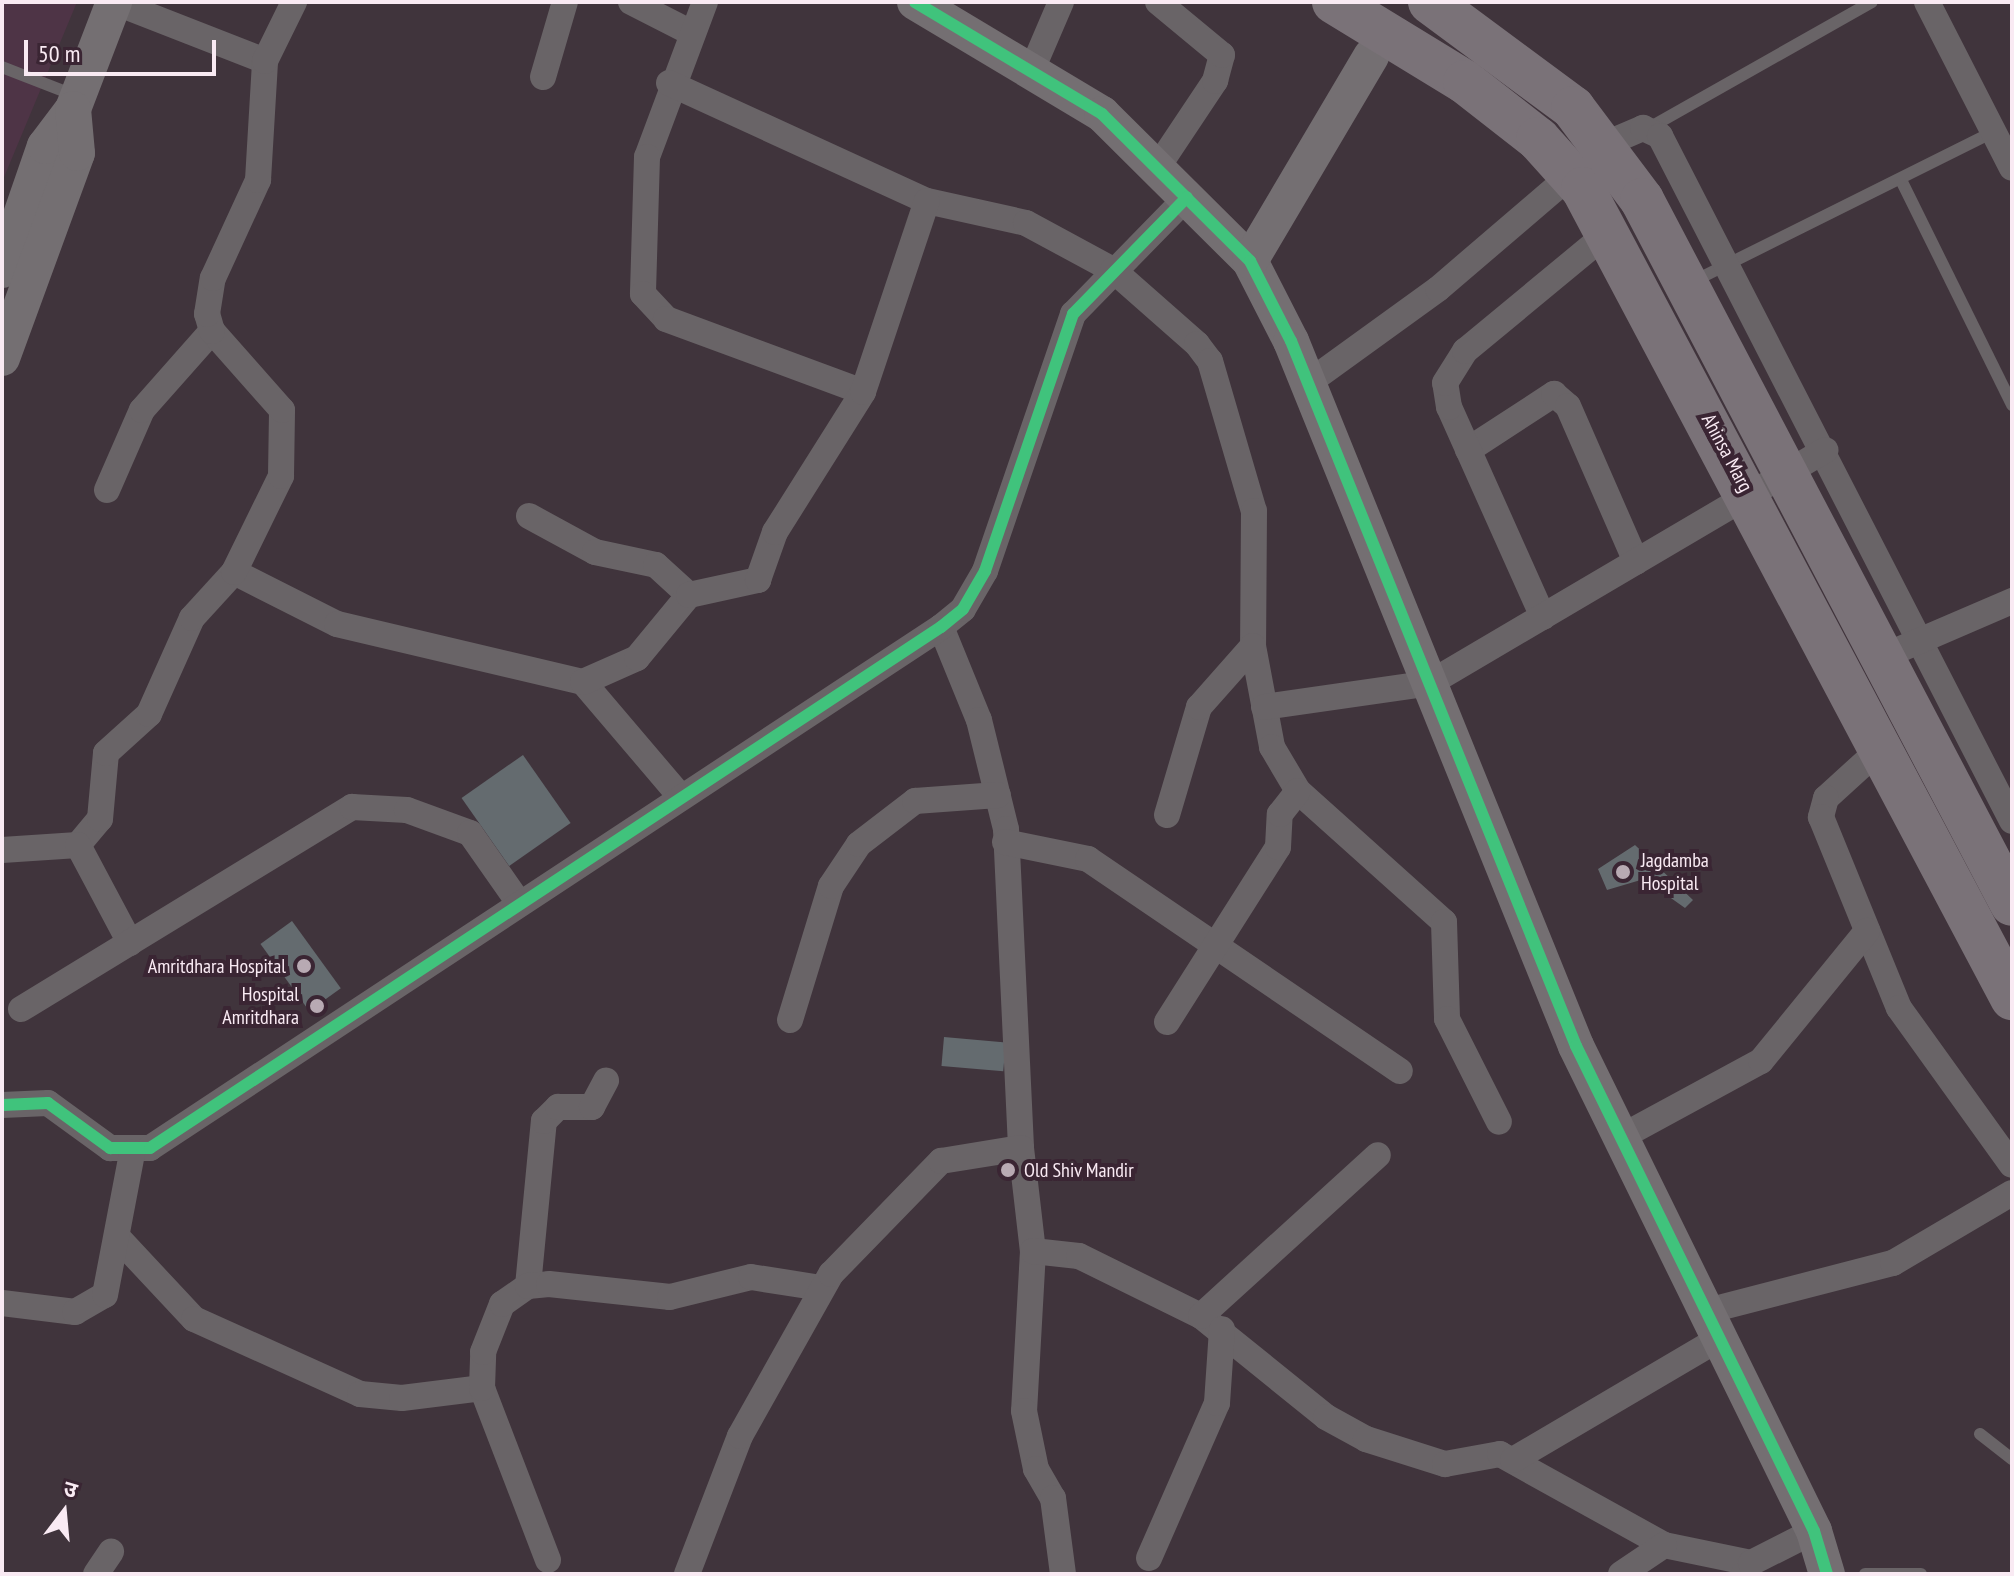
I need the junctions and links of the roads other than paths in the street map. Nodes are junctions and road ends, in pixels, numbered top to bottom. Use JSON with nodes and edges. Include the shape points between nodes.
{"nodes":[{"id":1,"x":114,"y":2,"type":"edge"},
{"id":2,"x":294,"y":2,"type":"edge"},
{"id":3,"x":565,"y":2,"type":"edge"},
{"id":4,"x":631,"y":2,"type":"edge"},
{"id":5,"x":705,"y":2,"type":"edge"},
{"id":6,"x":915,"y":2,"type":"edge"},
{"id":7,"x":1061,"y":2,"type":"edge"},
{"id":8,"x":1158,"y":2,"type":"edge"},
{"id":9,"x":1872,"y":2,"type":"edge"},
{"id":10,"x":1927,"y":2,"type":"edge"},
{"id":11,"x":1434,"y":3,"type":"edge"},
{"id":12,"x":1372,"y":26,"type":"edge"},
{"id":13,"x":690,"y":32,"type":"junction"},
{"id":14,"x":265,"y":61,"type":"junction"},
{"id":15,"x":2,"y":67,"type":"edge"},
{"id":16,"x":1031,"y":72,"type":"junction"},
{"id":17,"x":543,"y":77,"type":"dead end"},
{"id":18,"x":669,"y":83,"type":"junction"},
{"id":19,"x":75,"y":103,"type":"junction"},
{"id":20,"x":1649,"y":128,"type":"junction"},
{"id":21,"x":1993,"y":132,"type":"junction"},
{"id":22,"x":1586,"y":160,"type":"junction"},
{"id":23,"x":1157,"y":168,"type":"junction"},
{"id":24,"x":2012,"y":168,"type":"edge"},
{"id":25,"x":1902,"y":182,"type":"junction"},
{"id":26,"x":1187,"y":197,"type":"junction"},
{"id":27,"x":927,"y":201,"type":"junction"},
{"id":28,"x":1609,"y":232,"type":"junction"},
{"id":29,"x":1250,"y":261,"type":"junction"},
{"id":30,"x":1731,"y":264,"type":"junction"},
{"id":31,"x":2,"y":270,"type":"edge"},
{"id":32,"x":1113,"y":270,"type":"junction"},
{"id":33,"x":1668,"y":296,"type":"junction"},
{"id":34,"x":212,"y":331,"type":"junction"},
{"id":35,"x":2,"y":358,"type":"edge"},
{"id":36,"x":1308,"y":383,"type":"junction"},
{"id":37,"x":863,"y":392,"type":"junction"},
{"id":38,"x":2012,"y":405,"type":"edge"},
{"id":39,"x":1468,"y":450,"type":"junction"},
{"id":40,"x":1826,"y":450,"type":"junction"},
{"id":41,"x":1786,"y":473,"type":"junction"},
{"id":42,"x":107,"y":490,"type":"dead end"},
{"id":43,"x":1749,"y":495,"type":"junction"},
{"id":44,"x":529,"y":516,"type":"dead end"},
{"id":45,"x":1636,"y":562,"type":"junction"},
{"id":46,"x":234,"y":572,"type":"junction"},
{"id":47,"x":689,"y":595,"type":"junction"},
{"id":48,"x":2012,"y":601,"type":"edge"},
{"id":49,"x":1543,"y":617,"type":"junction"},
{"id":50,"x":941,"y":627,"type":"junction"},
{"id":51,"x":1923,"y":640,"type":"junction"},
{"id":52,"x":1253,"y":646,"type":"junction"},
{"id":53,"x":1882,"y":657,"type":"junction"},
{"id":54,"x":583,"y":682,"type":"junction"},
{"id":55,"x":1430,"y":683,"type":"junction"},
{"id":56,"x":1264,"y":707,"type":"junction"},
{"id":57,"x":1881,"y":748,"type":"junction"},
{"id":58,"x":1298,"y":791,"type":"junction"},
{"id":59,"x":998,"y":795,"type":"junction"},
{"id":60,"x":680,"y":796,"type":"junction"},
{"id":61,"x":1167,"y":815,"type":"dead end"},
{"id":62,"x":2012,"y":821,"type":"edge"},
{"id":63,"x":1005,"y":842,"type":"junction"},
{"id":64,"x":78,"y":845,"type":"junction"},
{"id":65,"x":2,"y":850,"type":"edge"},
{"id":66,"x":519,"y":903,"type":"junction"},
{"id":67,"x":2012,"y":904,"type":"edge"},
{"id":68,"x":1867,"y":931,"type":"junction"},
{"id":69,"x":130,"y":943,"type":"junction"},
{"id":70,"x":1220,"y":947,"type":"junction"},
{"id":71,"x":2012,"y":998,"type":"edge"},
{"id":72,"x":21,"y":1009,"type":"dead end"},
{"id":73,"x":790,"y":1020,"type":"dead end"},
{"id":74,"x":1167,"y":1022,"type":"dead end"},
{"id":75,"x":1400,"y":1071,"type":"dead end"},
{"id":76,"x":606,"y":1081,"type":"dead end"},
{"id":77,"x":2,"y":1105,"type":"edge"},
{"id":78,"x":1499,"y":1122,"type":"dead end"},
{"id":79,"x":1621,"y":1137,"type":"junction"},
{"id":80,"x":1021,"y":1148,"type":"junction"},
{"id":81,"x":132,"y":1153,"type":"junction"},
{"id":82,"x":1378,"y":1155,"type":"dead end"},
{"id":83,"x":2012,"y":1165,"type":"edge"},
{"id":84,"x":2012,"y":1193,"type":"edge"},
{"id":85,"x":120,"y":1240,"type":"junction"},
{"id":86,"x":1033,"y":1251,"type":"junction"},
{"id":87,"x":528,"y":1286,"type":"junction"},
{"id":88,"x":821,"y":1288,"type":"junction"},
{"id":89,"x":2,"y":1303,"type":"edge"},
{"id":90,"x":1212,"y":1322,"type":"junction"},
{"id":91,"x":1713,"y":1324,"type":"junction"},
{"id":92,"x":482,"y":1388,"type":"junction"},
{"id":93,"x":1980,"y":1434,"type":"dead end"},
{"id":94,"x":2012,"y":1459,"type":"edge"},
{"id":95,"x":1513,"y":1460,"type":"junction"},
{"id":96,"x":1814,"y":1531,"type":"junction"},
{"id":97,"x":1664,"y":1545,"type":"junction"},
{"id":98,"x":111,"y":1552,"type":"dead end"},
{"id":99,"x":1149,"y":1558,"type":"dead end"},
{"id":100,"x":548,"y":1560,"type":"dead end"},
{"id":101,"x":1747,"y":1568,"type":"edge"},
{"id":102,"x":96,"y":1574,"type":"edge"},
{"id":103,"x":687,"y":1574,"type":"edge"},
{"id":104,"x":1063,"y":1574,"type":"edge"},
{"id":105,"x":1621,"y":1574,"type":"edge"},
{"id":106,"x":1827,"y":1574,"type":"edge"},
{"id":107,"x":1865,"y":1574,"type":"edge"},
{"id":108,"x":1921,"y":1574,"type":"edge"}],
"edges":[{"from":1,"to":14,"type":"street"},
{"from":1,"to":19,"type":"street"},
{"from":2,"to":14,"type":"street"},
{"from":3,"to":17,"type":"street"},
{"from":4,"to":13,"type":"street"},
{"from":5,"to":13,"type":"street"},
{"from":6,"to":16,"type":"street"},
{"from":7,"to":16,"type":"street"},
{"from":8,"to":23,"type":"street","via":[[1222,55],[1215,81]]},
{"from":9,"to":20,"type":"lane"},
{"from":10,"to":21,"type":"street"},
{"from":11,"to":12,"type":"street"},
{"from":11,"to":22,"type":"highway","name":"Ahinsa Marg","via":[[1573,108]]},
{"from":12,"to":22,"type":"highway","name":"Ahinsa Marg","via":[[1526,129]]},
{"from":12,"to":29,"type":"street"},
{"from":13,"to":18,"type":"street"},
{"from":14,"to":34,"type":"street","via":[[258,180],[213,278]]},
{"from":15,"to":19,"type":"lane"},
{"from":16,"to":23,"type":"street","via":[[1102,114]]},
{"from":18,"to":27,"type":"street"},
{"from":18,"to":37,"type":"street","via":[[642,180],[643,294],[666,319]]},
{"from":19,"to":31,"type":"street","via":[[45,146]]},
{"from":19,"to":35,"type":"street","via":[[77,153]]},
{"from":20,"to":22,"type":"street"},
{"from":20,"to":30,"type":"street"},
{"from":21,"to":24,"type":"street"},
{"from":21,"to":25,"type":"lane"},
{"from":22,"to":28,"type":"highway","name":"Ahinsa Marg"},
{"from":22,"to":33,"type":"highway","name":"Ahinsa Marg","via":[[1642,200]]},
{"from":22,"to":36,"type":"street","via":[[1438,289]]},
{"from":23,"to":26,"type":"street"},
{"from":25,"to":30,"type":"lane"},
{"from":25,"to":38,"type":"lane"},
{"from":26,"to":29,"type":"street"},
{"from":26,"to":32,"type":"street"},
{"from":27,"to":32,"type":"street","via":[[1002,213]]},
{"from":27,"to":37,"type":"street"},
{"from":28,"to":33,"type":"highway","name":"Ahinsa Marg"},
{"from":28,"to":39,"type":"street","via":[[1452,367],[1445,383],[1449,407]]},
{"from":29,"to":36,"type":"street"},
{"from":30,"to":33,"type":"lane"},
{"from":30,"to":40,"type":"street"},
{"from":32,"to":50,"type":"street","via":[[1073,314],[985,571],[963,609]]},
{"from":32,"to":52,"type":"street","via":[[1182,327],[1210,361],[1254,511]]},
{"from":33,"to":41,"type":"highway","name":"Ahinsa Marg"},
{"from":33,"to":43,"type":"highway","name":"Ahinsa Marg"},
{"from":34,"to":42,"type":"street","via":[[142,410]]},
{"from":34,"to":46,"type":"street","via":[[275,396],[285,422],[281,476]]},
{"from":36,"to":55,"type":"street"},
{"from":37,"to":47,"type":"street","via":[[775,532],[758,580]]},
{"from":39,"to":45,"type":"street","via":[[1554,394],[1568,406]]},
{"from":39,"to":49,"type":"street"},
{"from":40,"to":41,"type":"street"},
{"from":40,"to":51,"type":"street"},
{"from":41,"to":43,"type":"street"},
{"from":41,"to":53,"type":"highway","name":"Ahinsa Marg"},
{"from":43,"to":45,"type":"street"},
{"from":43,"to":57,"type":"highway","name":"Ahinsa Marg"},
{"from":44,"to":47,"type":"street","via":[[595,552],[656,565]]},
{"from":45,"to":49,"type":"street"},
{"from":46,"to":54,"type":"street","via":[[337,624]]},
{"from":46,"to":64,"type":"street","via":[[192,618],[149,714],[106,753],[100,819]]},
{"from":47,"to":54,"type":"street","via":[[637,658]]},
{"from":48,"to":51,"type":"street"},
{"from":49,"to":55,"type":"street"},
{"from":50,"to":59,"type":"street","via":[[979,720]]},
{"from":50,"to":60,"type":"street"},
{"from":51,"to":53,"type":"street"},
{"from":51,"to":62,"type":"street"},
{"from":52,"to":56,"type":"street"},
{"from":52,"to":61,"type":"street","via":[[1199,707]]},
{"from":53,"to":67,"type":"highway","name":"Ahinsa Marg"},
{"from":54,"to":60,"type":"street"},
{"from":55,"to":56,"type":"street"},
{"from":55,"to":79,"type":"street","via":[[1576,1046]]},
{"from":56,"to":58,"type":"street","via":[[1272,747]]},
{"from":57,"to":68,"type":"street","via":[[1822,805]]},
{"from":57,"to":71,"type":"highway","name":"Ahinsa Marg"},
{"from":58,"to":70,"type":"street","via":[[1281,809],[1278,847]]},
{"from":58,"to":78,"type":"street","via":[[1444,922],[1447,1019]]},
{"from":59,"to":63,"type":"street"},
{"from":59,"to":73,"type":"street","via":[[915,801],[859,844],[831,886]]},
{"from":60,"to":66,"type":"street"},
{"from":63,"to":70,"type":"street","via":[[1081,855]]},
{"from":63,"to":80,"type":"street"},
{"from":64,"to":65,"type":"street"},
{"from":64,"to":69,"type":"street"},
{"from":66,"to":69,"type":"street","via":[[470,833],[407,810],[352,807]]},
{"from":66,"to":81,"type":"street","via":[[150,1148]]},
{"from":68,"to":79,"type":"street","via":[[1761,1061]]},
{"from":68,"to":83,"type":"street","via":[[1899,1008]]},
{"from":69,"to":72,"type":"street"},
{"from":70,"to":74,"type":"street"},
{"from":70,"to":75,"type":"street"},
{"from":76,"to":87,"type":"street","via":[[592,1107],[558,1107],[544,1121]]},
{"from":77,"to":81,"type":"street","via":[[48,1103],[110,1148]]},
{"from":79,"to":91,"type":"street"},
{"from":80,"to":86,"type":"street"},
{"from":80,"to":88,"type":"street","via":[[941,1161],[924,1172]]},
{"from":81,"to":85,"type":"street"},
{"from":82,"to":90,"type":"street"},
{"from":84,"to":91,"type":"street","via":[[1893,1263]]},
{"from":85,"to":89,"type":"street","via":[[105,1295],[87,1310],[54,1314]]},
{"from":85,"to":92,"type":"street","via":[[194,1319],[360,1394],[402,1398]]},
{"from":86,"to":90,"type":"street","via":[[1079,1256]]},
{"from":86,"to":104,"type":"street","via":[[1024,1411],[1036,1469],[1053,1498]]},
{"from":87,"to":88,"type":"street","via":[[670,1297],[751,1277]]},
{"from":87,"to":92,"type":"street","via":[[502,1304],[492,1322]]},
{"from":88,"to":103,"type":"street","via":[[740,1436]]},
{"from":90,"to":95,"type":"street","via":[[1326,1417],[1366,1439],[1445,1464],[1487,1453]]},
{"from":90,"to":99,"type":"street","via":[[1222,1387]]},
{"from":91,"to":95,"type":"street"},
{"from":91,"to":96,"type":"street"},
{"from":92,"to":100,"type":"street"},
{"from":93,"to":94,"type":"lane"},
{"from":95,"to":97,"type":"street"},
{"from":96,"to":101,"type":"street"},
{"from":96,"to":106,"type":"street"},
{"from":97,"to":101,"type":"street"},
{"from":97,"to":105,"type":"street"},
{"from":98,"to":102,"type":"street"},
{"from":107,"to":108,"type":"lane"}]}
